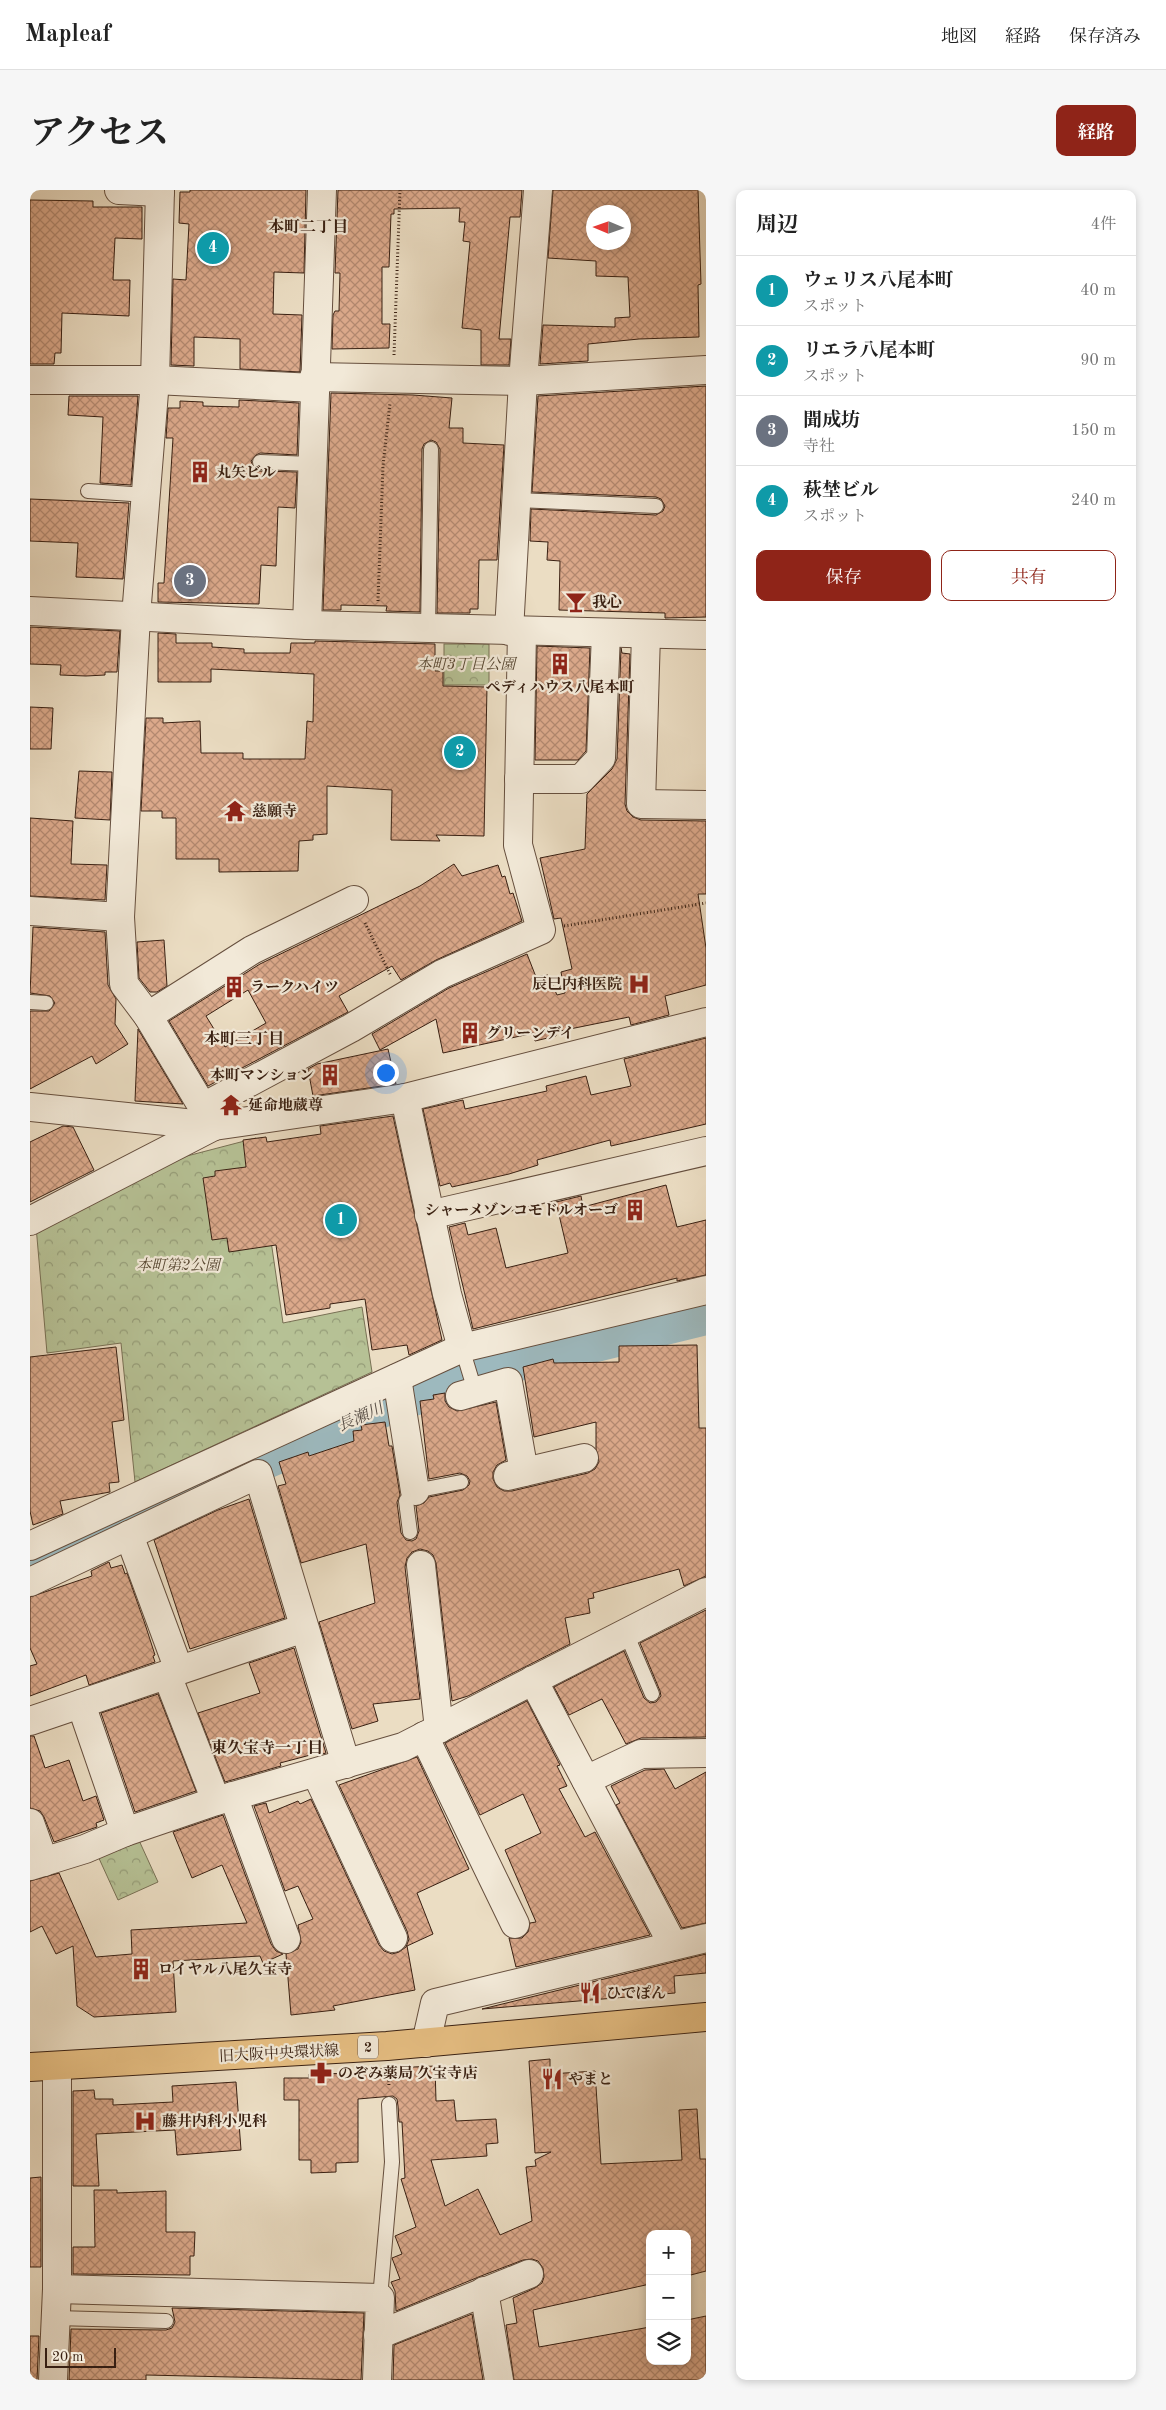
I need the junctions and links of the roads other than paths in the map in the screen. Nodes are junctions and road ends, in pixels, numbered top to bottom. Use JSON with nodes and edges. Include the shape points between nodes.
{"nodes":[{"id":1,"x":119,"y":190,"type":"edge"},
{"id":2,"x":322,"y":190,"type":"edge"},
{"id":3,"x":538,"y":190,"type":"edge"},
{"id":4,"x":160,"y":191,"type":"edge"},
{"id":5,"x":706,"y":370,"type":"edge"},
{"id":6,"x":30,"y":380,"type":"edge"},
{"id":7,"x":155,"y":380,"type":"junction"},
{"id":8,"x":523,"y":381,"type":"junction"},
{"id":9,"x":314,"y":383,"type":"junction"},
{"id":10,"x":431,"y":449,"type":"dead end"},
{"id":11,"x":260,"y":462,"type":"dead end"},
{"id":12,"x":312,"y":464,"type":"junction"},
{"id":13,"x":88,"y":491,"type":"dead end"},
{"id":14,"x":146,"y":495,"type":"junction"},
{"id":15,"x":517,"y":500,"type":"junction"},
{"id":16,"x":656,"y":506,"type":"dead end"},
{"id":17,"x":30,"y":611,"type":"edge"},
{"id":18,"x":136,"y":616,"type":"junction"},
{"id":19,"x":306,"y":625,"type":"junction"},
{"id":20,"x":428,"y":628,"type":"junction"},
{"id":21,"x":516,"y":631,"type":"junction"},
{"id":22,"x":606,"y":633,"type":"junction"},
{"id":23,"x":646,"y":634,"type":"junction"},
{"id":24,"x":706,"y":635,"type":"edge"},
{"id":25,"x":519,"y":779,"type":"junction"},
{"id":26,"x":706,"y":805,"type":"edge"},
{"id":27,"x":354,"y":900,"type":"road end"},
{"id":28,"x":30,"y":911,"type":"edge"},
{"id":29,"x":120,"y":917,"type":"junction"},
{"id":30,"x":30,"y":1002,"type":"edge"},
{"id":31,"x":46,"y":1003,"type":"dead end"},
{"id":32,"x":148,"y":1016,"type":"junction"},
{"id":33,"x":706,"y":1022,"type":"edge"},
{"id":34,"x":405,"y":1098,"type":"junction"},
{"id":35,"x":30,"y":1107,"type":"edge"},
{"id":36,"x":209,"y":1116,"type":"junction"},
{"id":37,"x":706,"y":1151,"type":"edge"},
{"id":38,"x":429,"y":1215,"type":"junction"},
{"id":39,"x":30,"y":1221,"type":"edge"},
{"id":40,"x":706,"y":1290,"type":"edge"},
{"id":41,"x":463,"y":1352,"type":"junction"},
{"id":42,"x":468,"y":1389,"type":"joint"},
{"id":43,"x":399,"y":1390,"type":"junction"},
{"id":44,"x":584,"y":1458,"type":"dead end"},
{"id":45,"x":461,"y":1482,"type":"dead end"},
{"id":46,"x":415,"y":1491,"type":"junction"},
{"id":47,"x":410,"y":1532,"type":"dead end"},
{"id":48,"x":129,"y":1536,"type":"junction"},
{"id":49,"x":30,"y":1545,"type":"edge"},
{"id":50,"x":421,"y":1564,"type":"dead end"},
{"id":51,"x":30,"y":1582,"type":"edge"},
{"id":52,"x":706,"y":1592,"type":"edge"},
{"id":53,"x":304,"y":1628,"type":"junction"},
{"id":54,"x":626,"y":1633,"type":"junction"},
{"id":55,"x":173,"y":1672,"type":"junction"},
{"id":56,"x":533,"y":1680,"type":"junction"},
{"id":57,"x":652,"y":1694,"type":"dead end"},
{"id":58,"x":81,"y":1704,"type":"junction"},
{"id":59,"x":30,"y":1721,"type":"edge"},
{"id":60,"x":431,"y":1732,"type":"junction"},
{"id":61,"x":706,"y":1753,"type":"edge"},
{"id":62,"x":346,"y":1764,"type":"junction"},
{"id":63,"x":316,"y":1773,"type":"junction"},
{"id":64,"x":586,"y":1780,"type":"junction"},
{"id":65,"x":224,"y":1798,"type":"junction"},
{"id":66,"x":30,"y":1823,"type":"edge"},
{"id":67,"x":125,"y":1832,"type":"junction"},
{"id":68,"x":37,"y":1864,"type":"edge"},
{"id":69,"x":515,"y":1924,"type":"dead end"},
{"id":70,"x":393,"y":1938,"type":"dead end"},
{"id":71,"x":706,"y":1938,"type":"edge"},
{"id":72,"x":286,"y":1939,"type":"dead end"},
{"id":73,"x":673,"y":1946,"type":"junction"},
{"id":74,"x":706,"y":2017,"type":"edge"},
{"id":75,"x":426,"y":2043,"type":"junction"},
{"id":76,"x":57,"y":2066,"type":"junction"},
{"id":77,"x":30,"y":2067,"type":"edge"},
{"id":78,"x":389,"y":2104,"type":"road end"},
{"id":79,"x":530,"y":2274,"type":"dead end"},
{"id":80,"x":57,"y":2289,"type":"junction"},
{"id":81,"x":484,"y":2291,"type":"junction"},
{"id":82,"x":380,"y":2298,"type":"junction"},
{"id":83,"x":56,"y":2318,"type":"junction"},
{"id":84,"x":166,"y":2321,"type":"dead end"},
{"id":85,"x":378,"y":2335,"type":"junction"},
{"id":86,"x":53,"y":2380,"type":"edge"},
{"id":87,"x":377,"y":2380,"type":"edge"},
{"id":88,"x":499,"y":2380,"type":"edge"}],
"edges":[{"from":1,"to":4,"type":"street"},
{"from":2,"to":9,"type":"street"},
{"from":3,"to":8,"type":"street"},
{"from":4,"to":7,"type":"street"},
{"from":5,"to":8,"type":"street"},
{"from":6,"to":7,"type":"street"},
{"from":7,"to":9,"type":"street"},
{"from":7,"to":14,"type":"street"},
{"from":8,"to":9,"type":"street","via":[[392,378]]},
{"from":8,"to":15,"type":"street"},
{"from":9,"to":12,"type":"street"},
{"from":10,"to":20,"type":"lane"},
{"from":11,"to":12,"type":"lane"},
{"from":12,"to":19,"type":"street"},
{"from":13,"to":14,"type":"lane"},
{"from":14,"to":18,"type":"street"},
{"from":15,"to":16,"type":"lane"},
{"from":15,"to":21,"type":"street"},
{"from":17,"to":18,"type":"street"},
{"from":18,"to":19,"type":"street"},
{"from":18,"to":29,"type":"street"},
{"from":19,"to":20,"type":"street"},
{"from":20,"to":21,"type":"street"},
{"from":21,"to":22,"type":"street"},
{"from":21,"to":25,"type":"street"},
{"from":22,"to":23,"type":"street"},
{"from":22,"to":25,"type":"street","via":[[601,758],[581,779]]},
{"from":23,"to":24,"type":"street"},
{"from":23,"to":26,"type":"street","via":[[641,804]]},
{"from":25,"to":36,"type":"street","via":[[518,845],[542,930],[442,974]]},
{"from":27,"to":32,"type":"street","via":[[252,950]]},
{"from":28,"to":29,"type":"street"},
{"from":29,"to":32,"type":"street","via":[[124,984]]},
{"from":30,"to":31,"type":"lane"},
{"from":32,"to":36,"type":"street"},
{"from":33,"to":34,"type":"street"},
{"from":34,"to":36,"type":"street"},
{"from":34,"to":38,"type":"street"},
{"from":35,"to":36,"type":"street"},
{"from":36,"to":39,"type":"street"},
{"from":37,"to":38,"type":"street"},
{"from":38,"to":41,"type":"street"},
{"from":40,"to":41,"type":"street"},
{"from":41,"to":42,"type":"lane"},
{"from":41,"to":43,"type":"street"},
{"from":42,"to":44,"type":"street","via":[[508,1382],[516,1474]]},
{"from":43,"to":46,"type":"street"},
{"from":43,"to":49,"type":"street"},
{"from":45,"to":46,"type":"lane"},
{"from":46,"to":47,"type":"lane","via":[[406,1501]]},
{"from":48,"to":51,"type":"street"},
{"from":48,"to":53,"type":"street","via":[[258,1474]]},
{"from":48,"to":55,"type":"street"},
{"from":50,"to":60,"type":"street"},
{"from":52,"to":54,"type":"street"},
{"from":53,"to":55,"type":"street"},
{"from":53,"to":62,"type":"street"},
{"from":54,"to":56,"type":"street"},
{"from":54,"to":57,"type":"lane"},
{"from":55,"to":58,"type":"street"},
{"from":55,"to":65,"type":"street"},
{"from":56,"to":60,"type":"street"},
{"from":56,"to":64,"type":"street"},
{"from":58,"to":59,"type":"street"},
{"from":58,"to":67,"type":"street"},
{"from":60,"to":62,"type":"street","via":[[403,1747]]},
{"from":60,"to":69,"type":"street"},
{"from":61,"to":64,"type":"street","via":[[641,1754]]},
{"from":62,"to":63,"type":"street"},
{"from":63,"to":65,"type":"street"},
{"from":63,"to":70,"type":"street"},
{"from":64,"to":73,"type":"street"},
{"from":65,"to":67,"type":"street"},
{"from":65,"to":72,"type":"street"},
{"from":66,"to":68,"type":"street"},
{"from":67,"to":68,"type":"street","via":[[86,1849]]},
{"from":71,"to":73,"type":"street"},
{"from":73,"to":75,"type":"street","via":[[435,2003]]},
{"from":74,"to":75,"type":"main road","name":"旧大阪中央環状線","number":"2"},
{"from":75,"to":76,"type":"main road","name":"旧大阪中央環状線","number":"2"},
{"from":76,"to":77,"type":"main road","name":"旧大阪中央環状線","number":"2"},
{"from":76,"to":80,"type":"street"},
{"from":78,"to":82,"type":"lane","via":[[392,2162]]},
{"from":79,"to":81,"type":"street"},
{"from":80,"to":82,"type":"street"},
{"from":80,"to":83,"type":"street"},
{"from":81,"to":85,"type":"street"},
{"from":81,"to":88,"type":"street"},
{"from":82,"to":85,"type":"street"},
{"from":83,"to":84,"type":"lane"},
{"from":83,"to":86,"type":"street"},
{"from":85,"to":87,"type":"street"}]}
